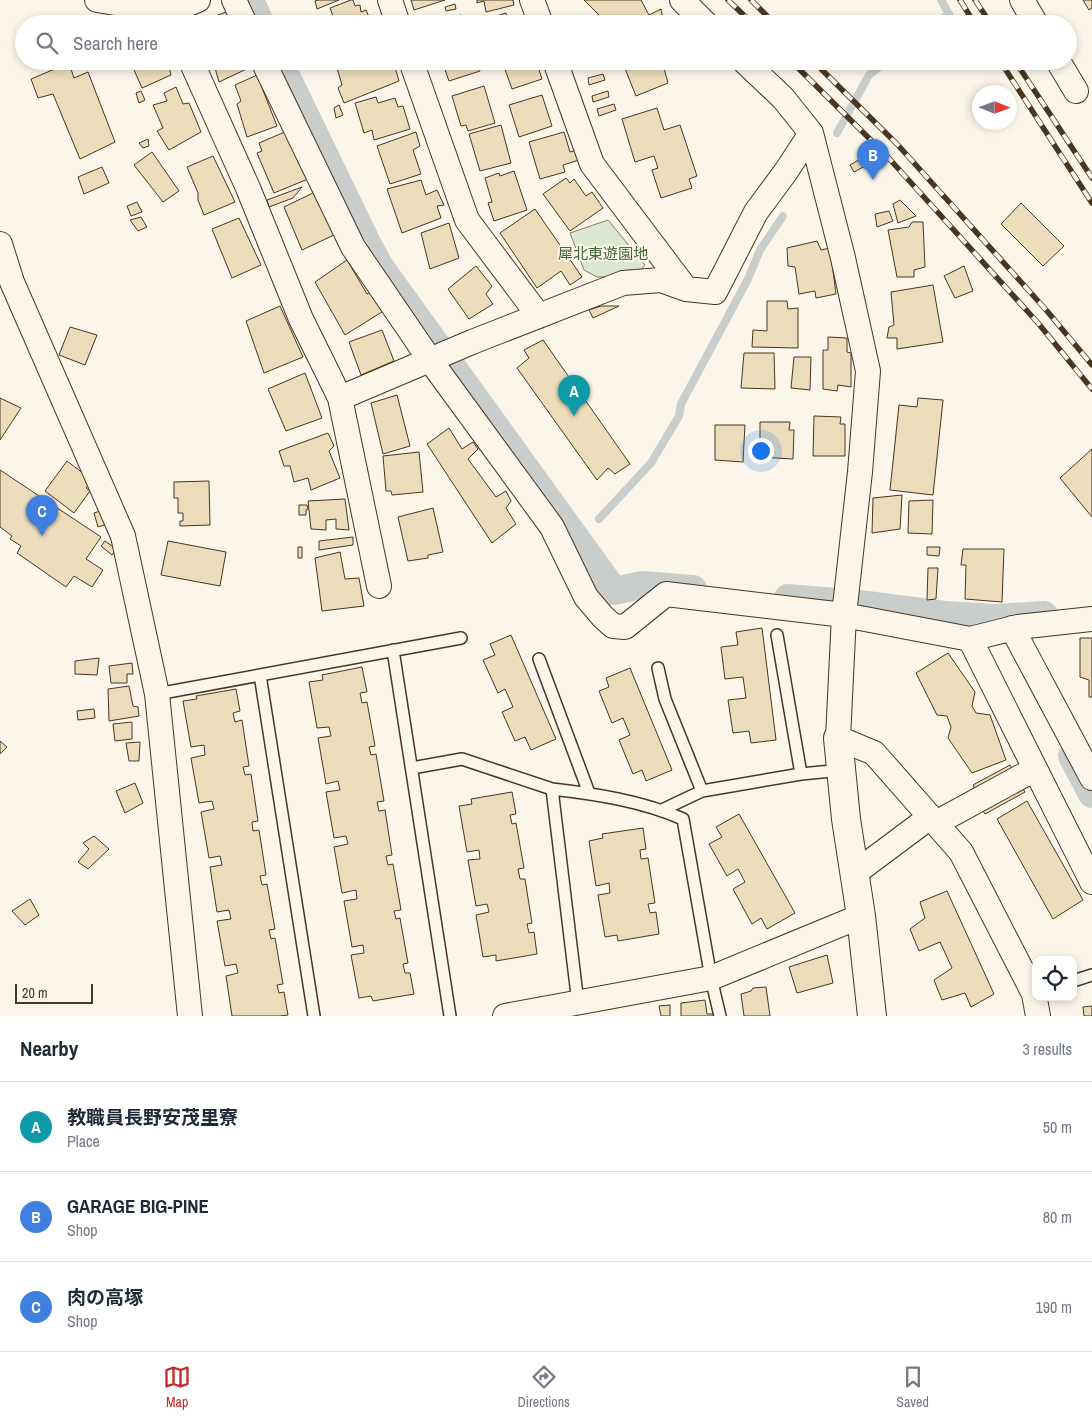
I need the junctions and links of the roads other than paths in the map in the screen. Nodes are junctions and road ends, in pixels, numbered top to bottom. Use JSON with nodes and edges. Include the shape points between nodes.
{"nodes":[{"id":1,"x":97,"y":0,"type":"edge"},
{"id":2,"x":198,"y":0,"type":"edge"},
{"id":3,"x":234,"y":0,"type":"edge"},
{"id":4,"x":390,"y":0,"type":"edge"},
{"id":5,"x":532,"y":0,"type":"edge"},
{"id":6,"x":682,"y":0,"type":"edge"},
{"id":7,"x":1022,"y":0,"type":"edge"},
{"id":8,"x":160,"y":15,"type":"edge"},
{"id":9,"x":176,"y":15,"type":"edge"},
{"id":10,"x":242,"y":15,"type":"edge"},
{"id":11,"x":395,"y":15,"type":"edge"},
{"id":12,"x":538,"y":15,"type":"edge"},
{"id":13,"x":697,"y":15,"type":"edge"},
{"id":14,"x":1031,"y":15,"type":"edge"},
{"id":15,"x":195,"y":70,"type":"edge"},
{"id":16,"x":268,"y":70,"type":"edge"},
{"id":17,"x":414,"y":70,"type":"edge"},
{"id":18,"x":558,"y":70,"type":"edge"},
{"id":19,"x":753,"y":70,"type":"edge"},
{"id":20,"x":1063,"y":70,"type":"edge"},
{"id":21,"x":1076,"y":91,"type":"dead end"},
{"id":22,"x":811,"y":133,"type":"junction"},
{"id":23,"x":0,"y":244,"type":"edge"},
{"id":24,"x":686,"y":289,"type":"junction"},
{"id":25,"x":539,"y":316,"type":"junction"},
{"id":26,"x":430,"y":360,"type":"junction"},
{"id":27,"x":340,"y":398,"type":"junction"},
{"id":28,"x":379,"y":586,"type":"dead end"},
{"id":29,"x":844,"y":616,"type":"junction"},
{"id":30,"x":1092,"y":618,"type":"edge"},
{"id":31,"x":1012,"y":628,"type":"junction"},
{"id":32,"x":777,"y":635,"type":"dead end"},
{"id":33,"x":461,"y":638,"type":"dead end"},
{"id":34,"x":970,"y":638,"type":"junction"},
{"id":35,"x":393,"y":650,"type":"junction"},
{"id":36,"x":539,"y":658,"type":"dead end"},
{"id":37,"x":658,"y":668,"type":"dead end"},
{"id":38,"x":260,"y":674,"type":"junction"},
{"id":39,"x":156,"y":694,"type":"junction"},
{"id":40,"x":838,"y":738,"type":"junction"},
{"id":41,"x":412,"y":768,"type":"junction"},
{"id":42,"x":1034,"y":769,"type":"junction"},
{"id":43,"x":842,"y":770,"type":"junction"},
{"id":44,"x":801,"y":774,"type":"junction"},
{"id":45,"x":1092,"y":778,"type":"edge"},
{"id":46,"x":552,"y":789,"type":"junction"},
{"id":47,"x":702,"y":791,"type":"junction"},
{"id":48,"x":590,"y":793,"type":"junction"},
{"id":49,"x":662,"y":810,"type":"junction"},
{"id":50,"x":933,"y":820,"type":"junction"},
{"id":51,"x":855,"y":873,"type":"junction"},
{"id":52,"x":1092,"y":882,"type":"edge"},
{"id":53,"x":862,"y":916,"type":"junction"},
{"id":54,"x":1092,"y":975,"type":"edge"},
{"id":55,"x":712,"y":978,"type":"junction"},
{"id":56,"x":1077,"y":980,"type":"edge"},
{"id":57,"x":1032,"y":993,"type":"edge"},
{"id":58,"x":578,"y":1003,"type":"junction"},
{"id":59,"x":190,"y":1016,"type":"edge"},
{"id":60,"x":314,"y":1016,"type":"edge"},
{"id":61,"x":450,"y":1016,"type":"edge"},
{"id":62,"x":505,"y":1016,"type":"edge"},
{"id":63,"x":720,"y":1016,"type":"edge"},
{"id":64,"x":872,"y":1016,"type":"edge"}],
"edges":[{"from":1,"to":8,"type":"street"},
{"from":2,"to":9,"type":"street"},
{"from":3,"to":10,"type":"street"},
{"from":4,"to":11,"type":"street"},
{"from":5,"to":12,"type":"street"},
{"from":6,"to":13,"type":"street"},
{"from":7,"to":14,"type":"street"},
{"from":15,"to":27,"type":"street","via":[[248,188],[301,319]]},
{"from":16,"to":26,"type":"street","via":[[352,247]]},
{"from":17,"to":25,"type":"street","via":[[467,220]]},
{"from":18,"to":24,"type":"street","via":[[592,164]]},
{"from":19,"to":22,"type":"street","via":[[783,98]]},
{"from":20,"to":21,"type":"street"},
{"from":22,"to":24,"type":"street","via":[[756,212],[715,292]]},
{"from":22,"to":29,"type":"street","via":[[868,371]]},
{"from":23,"to":39,"type":"street","via":[[12,282],[124,536]]},
{"from":24,"to":25,"type":"street","via":[[661,280],[624,283]]},
{"from":25,"to":26,"type":"street"},
{"from":26,"to":27,"type":"street"},
{"from":26,"to":29,"type":"street","via":[[552,527],[586,597],[613,626],[625,627],[666,594]]},
{"from":27,"to":28,"type":"street"},
{"from":29,"to":34,"type":"street"},
{"from":29,"to":40,"type":"street"},
{"from":30,"to":31,"type":"street"},
{"from":31,"to":34,"type":"street"},
{"from":31,"to":45,"type":"street"},
{"from":32,"to":44,"type":"lane"},
{"from":33,"to":35,"type":"lane"},
{"from":34,"to":42,"type":"street"},
{"from":35,"to":38,"type":"lane"},
{"from":35,"to":41,"type":"lane"},
{"from":36,"to":48,"type":"lane"},
{"from":37,"to":47,"type":"lane","via":[[665,699]]},
{"from":38,"to":39,"type":"lane"},
{"from":38,"to":60,"type":"lane"},
{"from":39,"to":59,"type":"street"},
{"from":40,"to":43,"type":"street"},
{"from":40,"to":50,"type":"street","via":[[874,753]]},
{"from":41,"to":46,"type":"lane","via":[[462,759]]},
{"from":41,"to":61,"type":"lane"},
{"from":42,"to":50,"type":"street"},
{"from":42,"to":52,"type":"street"},
{"from":43,"to":44,"type":"lane"},
{"from":43,"to":51,"type":"street"},
{"from":44,"to":47,"type":"lane"},
{"from":46,"to":48,"type":"lane"},
{"from":46,"to":58,"type":"lane"},
{"from":47,"to":49,"type":"lane"},
{"from":48,"to":49,"type":"lane"},
{"from":49,"to":55,"type":"lane","via":[[683,819]]},
{"from":50,"to":51,"type":"street"},
{"from":50,"to":57,"type":"street","via":[[961,852]]},
{"from":51,"to":53,"type":"street"},
{"from":53,"to":55,"type":"street"},
{"from":53,"to":64,"type":"street"},
{"from":54,"to":56,"type":"lane"},
{"from":55,"to":58,"type":"street"},
{"from":55,"to":63,"type":"lane"},
{"from":58,"to":62,"type":"street"}]}
